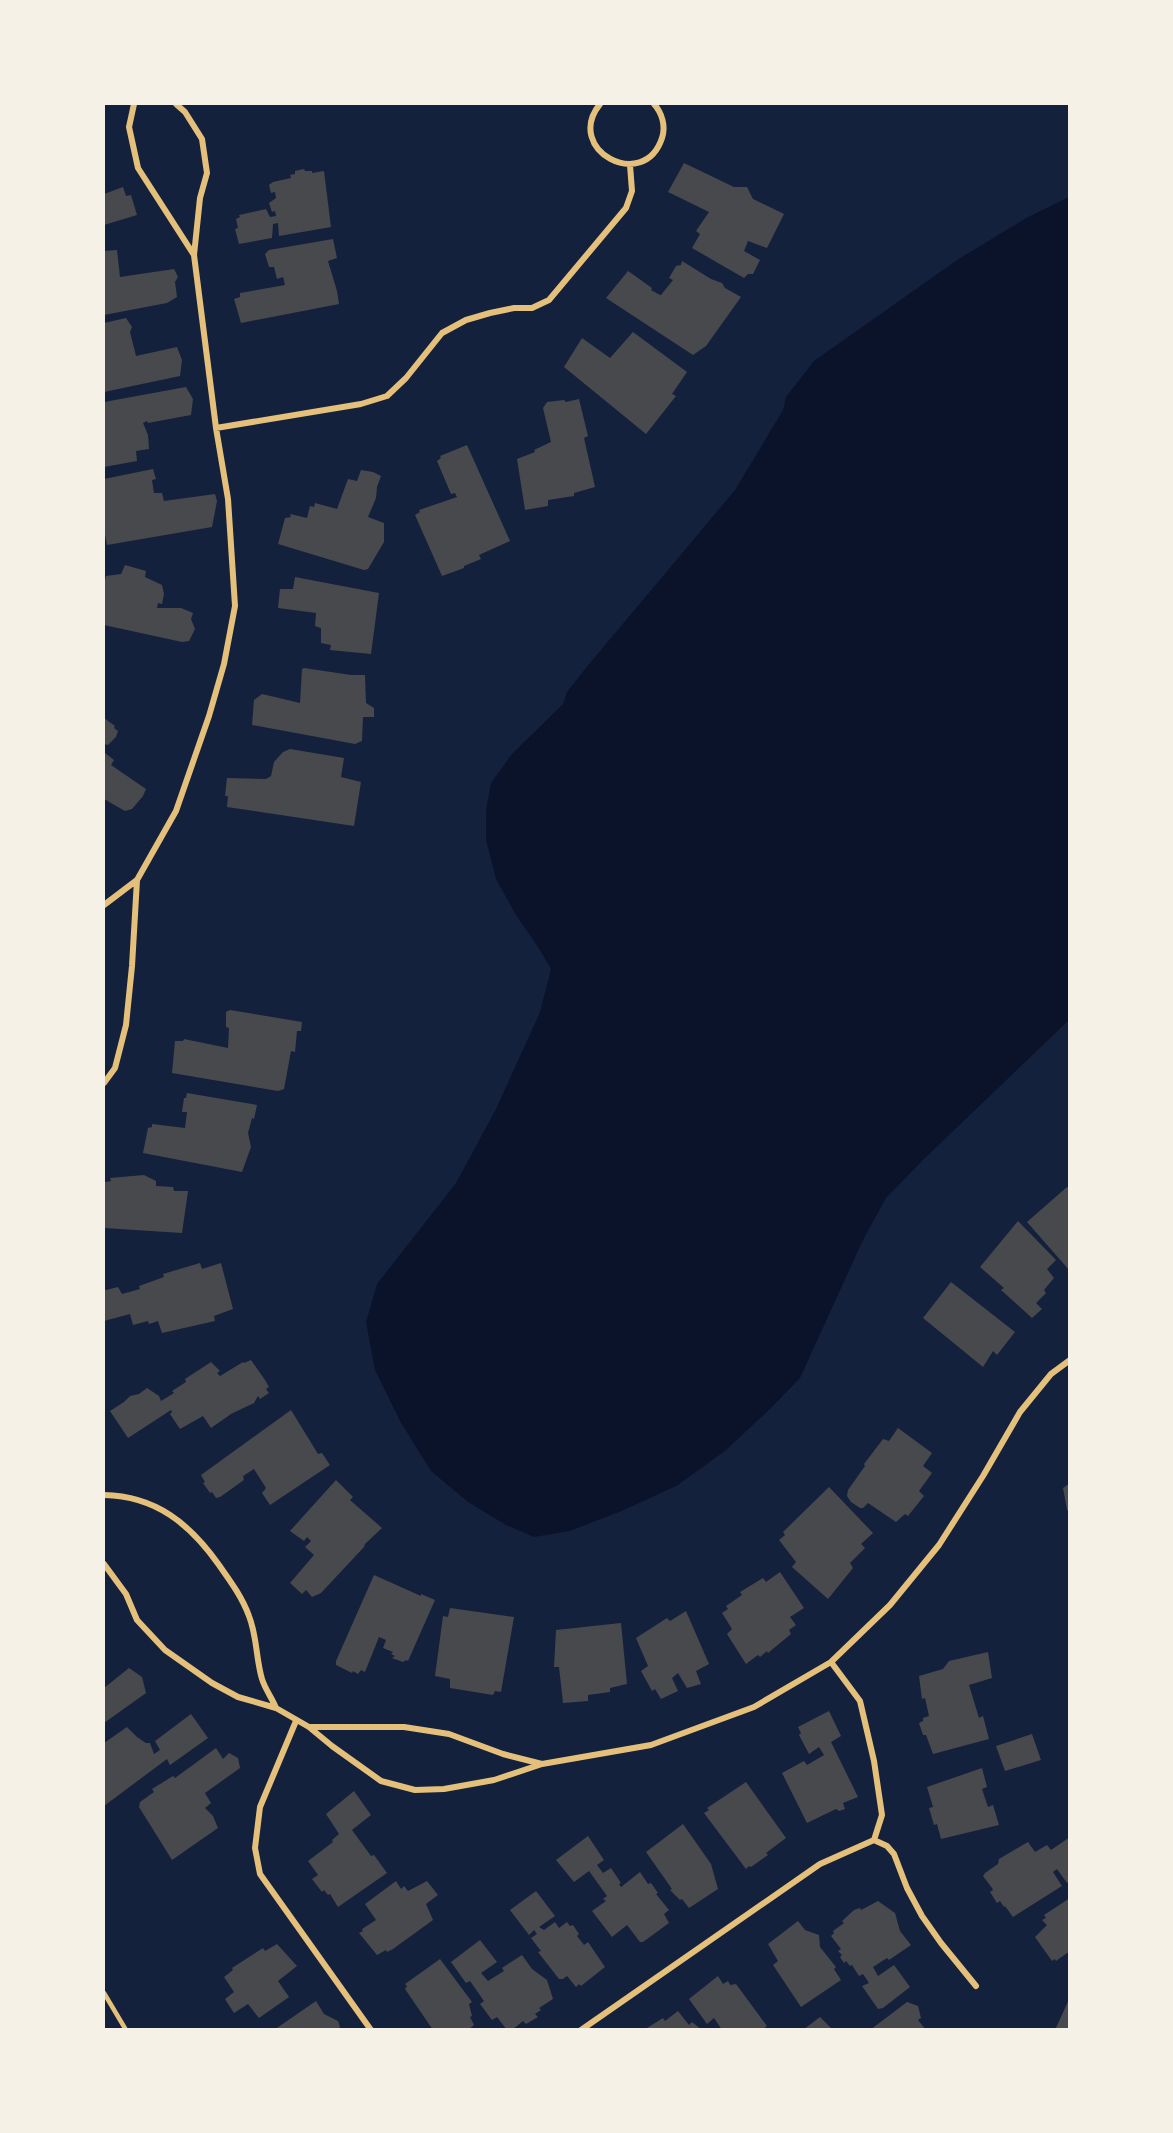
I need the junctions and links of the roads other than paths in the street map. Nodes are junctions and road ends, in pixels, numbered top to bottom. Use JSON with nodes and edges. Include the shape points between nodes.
{"nodes":[{"id":1,"x":134,"y":104,"type":"edge"},
{"id":2,"x":176,"y":104,"type":"edge"},
{"id":3,"x":600,"y":104,"type":"edge"},
{"id":4,"x":654,"y":104,"type":"edge"},
{"id":5,"x":630,"y":165,"type":"junction"},
{"id":6,"x":194,"y":255,"type":"junction"},
{"id":7,"x":216,"y":428,"type":"junction"},
{"id":8,"x":137,"y":880,"type":"junction"},
{"id":9,"x":104,"y":905,"type":"edge"},
{"id":10,"x":104,"y":1083,"type":"edge"},
{"id":11,"x":1070,"y":1360,"type":"edge"},
{"id":12,"x":104,"y":1495,"type":"edge"},
{"id":13,"x":104,"y":1564,"type":"edge"},
{"id":14,"x":831,"y":1662,"type":"junction"},
{"id":15,"x":276,"y":1708,"type":"junction"},
{"id":16,"x":296,"y":1721,"type":"junction"},
{"id":17,"x":309,"y":1727,"type":"junction"},
{"id":18,"x":542,"y":1764,"type":"junction"},
{"id":19,"x":874,"y":1840,"type":"junction"},
{"id":20,"x":976,"y":1986,"type":"dead end"},
{"id":21,"x":104,"y":1994,"type":"edge"},
{"id":22,"x":126,"y":2030,"type":"edge"},
{"id":23,"x":371,"y":2030,"type":"edge"},
{"id":24,"x":581,"y":2030,"type":"edge"}],
"edges":[{"from":1,"to":6,"type":"street","via":[[129,128],[138,168]]},
{"from":2,"to":6,"type":"street","via":[[202,139],[207,173]]},
{"from":3,"to":5,"type":"street","via":[[592,116],[592,140],[607,158]]},
{"from":4,"to":5,"type":"street","via":[[664,122],[660,146],[642,162]]},
{"from":5,"to":7,"type":"street","via":[[632,191],[626,208],[549,300],[532,308],[514,308],[466,320],[442,333],[387,396],[361,404]]},
{"from":6,"to":7,"type":"street"},
{"from":7,"to":8,"type":"street","via":[[228,499],[235,606],[210,716],[176,811]]},
{"from":8,"to":9,"type":"street"},
{"from":8,"to":10,"type":"street","via":[[126,1025],[115,1068]]},
{"from":11,"to":14,"type":"street","via":[[1051,1374],[1020,1412],[939,1545],[890,1605]]},
{"from":12,"to":15,"type":"street","via":[[121,1495],[163,1509],[191,1530],[212,1555],[237,1590],[250,1618],[262,1679]]},
{"from":13,"to":15,"type":"street","via":[[126,1594],[137,1620],[165,1650],[238,1697]]},
{"from":14,"to":18,"type":"street","via":[[754,1707],[651,1745]]},
{"from":14,"to":19,"type":"street","via":[[860,1701],[882,1815]]},
{"from":15,"to":16,"type":"street"},
{"from":16,"to":17,"type":"street"},
{"from":16,"to":23,"type":"street","via":[[260,1807],[255,1848],[260,1874]]},
{"from":17,"to":18,"type":"street","via":[[416,1729],[449,1734]]},
{"from":17,"to":18,"type":"street","via":[[381,1781],[415,1790],[494,1780]]},
{"from":19,"to":20,"type":"street","via":[[894,1854],[922,1916]]},
{"from":19,"to":24,"type":"street","via":[[820,1864]]},
{"from":21,"to":22,"type":"lane"}]}
